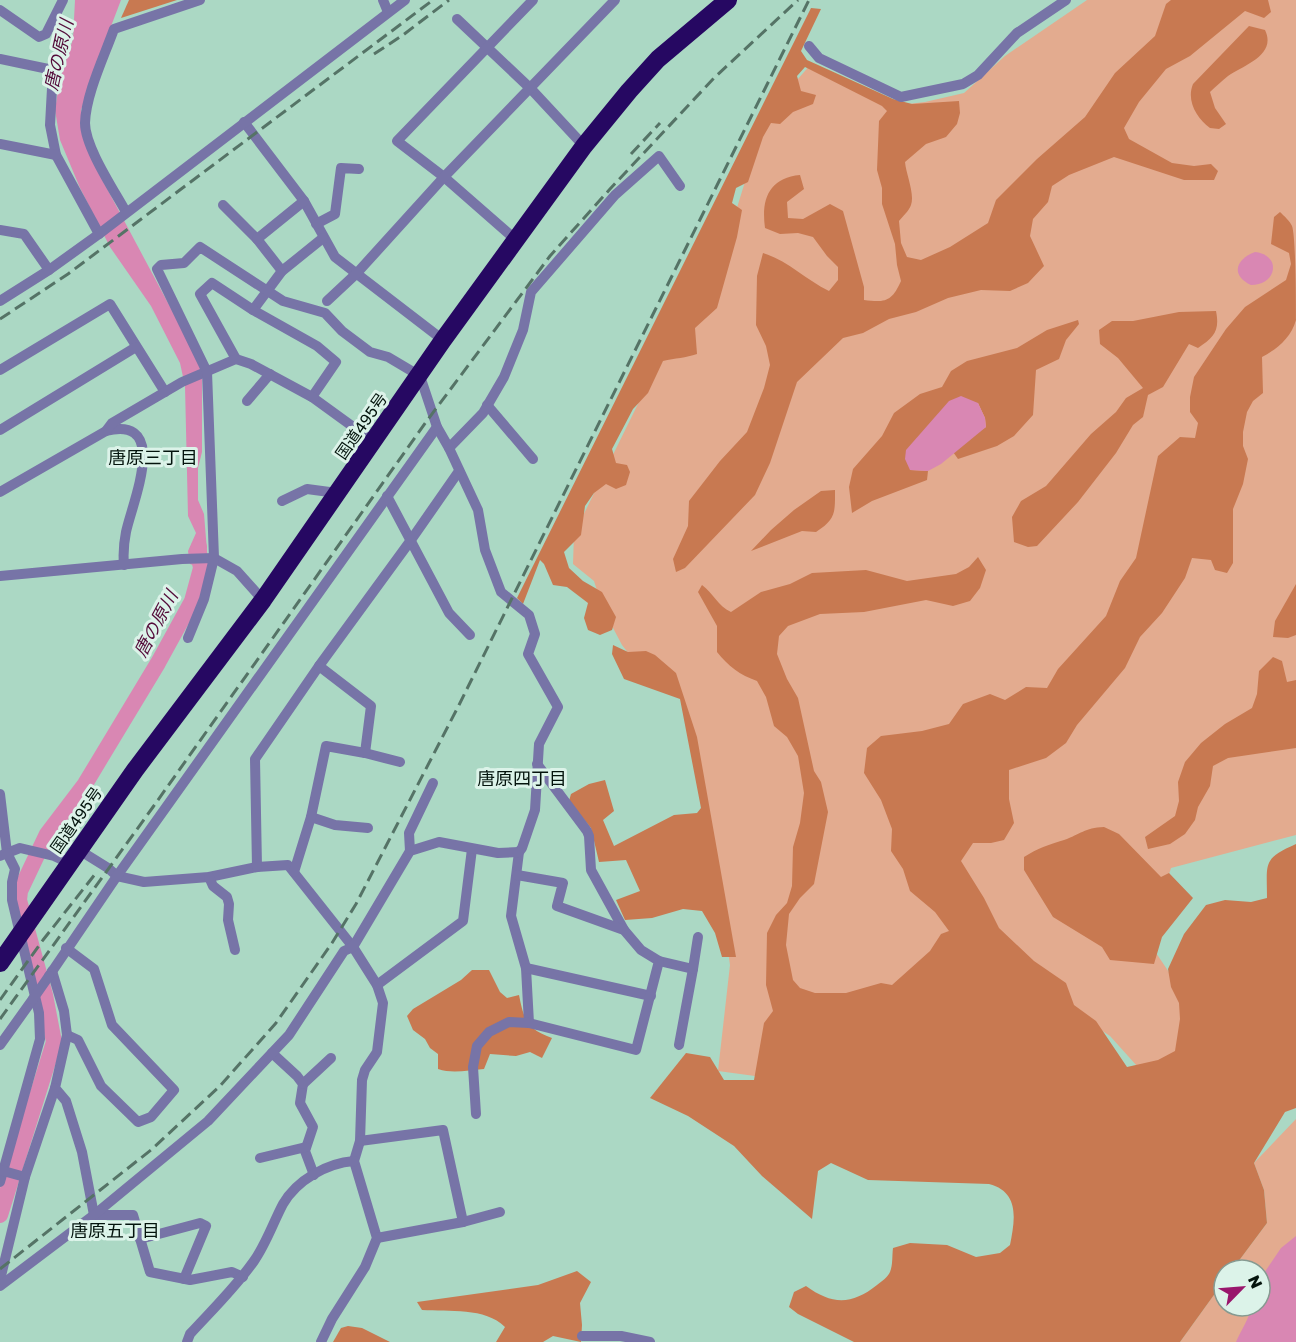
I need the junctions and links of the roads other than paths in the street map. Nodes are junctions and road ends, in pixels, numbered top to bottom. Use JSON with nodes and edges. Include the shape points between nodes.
{"nodes":[{"id":1,"x":63,"y":0,"type":"edge"},
{"id":2,"x":200,"y":0,"type":"edge"},
{"id":3,"x":383,"y":0,"type":"edge"},
{"id":4,"x":405,"y":0,"type":"edge"},
{"id":5,"x":532,"y":0,"type":"edge"},
{"id":6,"x":615,"y":0,"type":"edge"},
{"id":7,"x":1066,"y":0,"type":"edge"},
{"id":8,"x":717,"y":3,"type":"edge"},
{"id":9,"x":0,"y":10,"type":"edge"},
{"id":10,"x":388,"y":12,"type":"junction"},
{"id":11,"x":457,"y":19,"type":"dead end"},
{"id":12,"x":809,"y":46,"type":"dead end"},
{"id":13,"x":486,"y":48,"type":"junction"},
{"id":14,"x":0,"y":59,"type":"edge"},
{"id":15,"x":531,"y":89,"type":"junction"},
{"id":16,"x":244,"y":122,"type":"junction"},
{"id":17,"x":0,"y":144,"type":"edge"},
{"id":18,"x":584,"y":147,"type":"junction"},
{"id":19,"x":56,"y":155,"type":"junction"},
{"id":20,"x":359,"y":169,"type":"dead end"},
{"id":21,"x":444,"y":177,"type":"junction"},
{"id":22,"x":680,"y":186,"type":"dead end"},
{"id":23,"x":304,"y":201,"type":"junction"},
{"id":24,"x":223,"y":205,"type":"dead end"},
{"id":25,"x":123,"y":214,"type":"junction"},
{"id":26,"x":316,"y":224,"type":"junction"},
{"id":27,"x":0,"y":230,"type":"edge"},
{"id":28,"x":99,"y":234,"type":"junction"},
{"id":29,"x":323,"y":238,"type":"junction"},
{"id":30,"x":257,"y":239,"type":"junction"},
{"id":31,"x":516,"y":240,"type":"junction"},
{"id":32,"x":49,"y":270,"type":"junction"},
{"id":33,"x":282,"y":271,"type":"junction"},
{"id":34,"x":357,"y":273,"type":"junction"},
{"id":35,"x":266,"y":290,"type":"junction"},
{"id":36,"x":0,"y":301,"type":"edge"},
{"id":37,"x":327,"y":301,"type":"dead end"},
{"id":38,"x":253,"y":310,"type":"junction"},
{"id":39,"x":443,"y":340,"type":"junction"},
{"id":40,"x":136,"y":347,"type":"junction"},
{"id":41,"x":236,"y":359,"type":"junction"},
{"id":42,"x":0,"y":370,"type":"edge"},
{"id":43,"x":205,"y":372,"type":"junction"},
{"id":44,"x":270,"y":374,"type":"junction"},
{"id":45,"x":420,"y":376,"type":"junction"},
{"id":46,"x":165,"y":392,"type":"junction"},
{"id":47,"x":312,"y":397,"type":"junction"},
{"id":48,"x":247,"y":401,"type":"dead end"},
{"id":49,"x":488,"y":405,"type":"junction"},
{"id":50,"x":437,"y":427,"type":"junction"},
{"id":51,"x":0,"y":430,"type":"edge"},
{"id":52,"x":106,"y":431,"type":"junction"},
{"id":53,"x":374,"y":442,"type":"junction"},
{"id":54,"x":449,"y":448,"type":"junction"},
{"id":55,"x":533,"y":459,"type":"dead end"},
{"id":56,"x":459,"y":471,"type":"junction"},
{"id":57,"x":0,"y":492,"type":"edge"},
{"id":58,"x":337,"y":493,"type":"junction"},
{"id":59,"x":387,"y":496,"type":"junction"},
{"id":60,"x":282,"y":501,"type":"dead end"},
{"id":61,"x":411,"y":540,"type":"junction"},
{"id":62,"x":214,"y":558,"type":"junction"},
{"id":63,"x":124,"y":565,"type":"junction"},
{"id":64,"x":0,"y":576,"type":"edge"},
{"id":65,"x":263,"y":600,"type":"junction"},
{"id":66,"x":470,"y":635,"type":"dead end"},
{"id":67,"x":188,"y":638,"type":"dead end"},
{"id":68,"x":319,"y":666,"type":"junction"},
{"id":69,"x":364,"y":753,"type":"junction"},
{"id":70,"x":400,"y":762,"type":"dead end"},
{"id":71,"x":537,"y":764,"type":"junction"},
{"id":72,"x":433,"y":783,"type":"dead end"},
{"id":73,"x":0,"y":794,"type":"edge"},
{"id":74,"x":311,"y":817,"type":"junction"},
{"id":75,"x":368,"y":828,"type":"dead end"},
{"id":76,"x":472,"y":849,"type":"junction"},
{"id":77,"x":410,"y":851,"type":"junction"},
{"id":78,"x":519,"y":852,"type":"junction"},
{"id":79,"x":3,"y":854,"type":"edge"},
{"id":80,"x":67,"y":856,"type":"junction"},
{"id":81,"x":257,"y":867,"type":"junction"},
{"id":82,"x":294,"y":872,"type":"junction"},
{"id":83,"x":517,"y":875,"type":"junction"},
{"id":84,"x":117,"y":876,"type":"junction"},
{"id":85,"x":209,"y":877,"type":"junction"},
{"id":86,"x":624,"y":930,"type":"junction"},
{"id":87,"x":20,"y":933,"type":"junction"},
{"id":88,"x":698,"y":937,"type":"dead end"},
{"id":89,"x":353,"y":947,"type":"junction"},
{"id":90,"x":66,"y":948,"type":"junction"},
{"id":91,"x":235,"y":950,"type":"dead end"},
{"id":92,"x":659,"y":961,"type":"junction"},
{"id":93,"x":0,"y":963,"type":"edge"},
{"id":94,"x":526,"y":968,"type":"junction"},
{"id":95,"x":693,"y":969,"type":"junction"},
{"id":96,"x":50,"y":974,"type":"junction"},
{"id":97,"x":377,"y":985,"type":"junction"},
{"id":98,"x":651,"y":996,"type":"junction"},
{"id":99,"x":530,"y":1023,"type":"junction"},
{"id":100,"x":67,"y":1035,"type":"junction"},
{"id":101,"x":0,"y":1045,"type":"edge"},
{"id":102,"x":679,"y":1046,"type":"dead end"},
{"id":103,"x":272,"y":1053,"type":"junction"},
{"id":104,"x":331,"y":1058,"type":"dead end"},
{"id":105,"x":303,"y":1084,"type":"junction"},
{"id":106,"x":55,"y":1088,"type":"junction"},
{"id":107,"x":476,"y":1114,"type":"dead end"},
{"id":108,"x":360,"y":1141,"type":"junction"},
{"id":109,"x":306,"y":1148,"type":"junction"},
{"id":110,"x":260,"y":1158,"type":"dead end"},
{"id":111,"x":354,"y":1161,"type":"junction"},
{"id":112,"x":3,"y":1171,"type":"edge"},
{"id":113,"x":314,"y":1175,"type":"junction"},
{"id":114,"x":23,"y":1177,"type":"junction"},
{"id":115,"x":0,"y":1182,"type":"edge"},
{"id":116,"x":500,"y":1212,"type":"dead end"},
{"id":117,"x":94,"y":1215,"type":"junction"},
{"id":118,"x":464,"y":1222,"type":"junction"},
{"id":119,"x":377,"y":1238,"type":"junction"},
{"id":120,"x":140,"y":1239,"type":"junction"},
{"id":121,"x":243,"y":1277,"type":"junction"},
{"id":122,"x":184,"y":1279,"type":"junction"},
{"id":123,"x":0,"y":1280,"type":"edge"},
{"id":124,"x":0,"y":1286,"type":"edge"},
{"id":125,"x":582,"y":1336,"type":"dead end"},
{"id":126,"x":187,"y":1342,"type":"edge"},
{"id":127,"x":321,"y":1342,"type":"edge"},
{"id":128,"x":650,"y":1342,"type":"edge"}],
"edges":[{"from":1,"to":9,"type":"street","via":[[46,34],[39,37]]},
{"from":2,"to":25,"type":"street","via":[[114,29],[88,104],[85,125]]},
{"from":3,"to":10,"type":"street"},
{"from":4,"to":10,"type":"street"},
{"from":5,"to":13,"type":"street"},
{"from":6,"to":15,"type":"street"},
{"from":7,"to":12,"type":"street","via":[[1017,33],[978,75],[963,84],[901,97],[819,58]]},
{"from":8,"to":18,"type":"highway","name":"国道495号","via":[[628,91]]},
{"from":10,"to":16,"type":"street"},
{"from":11,"to":13,"type":"street"},
{"from":13,"to":15,"type":"street"},
{"from":13,"to":21,"type":"street","via":[[397,141]]},
{"from":14,"to":19,"type":"street","via":[[53,70],[50,125]]},
{"from":15,"to":18,"type":"street"},
{"from":15,"to":21,"type":"street"},
{"from":16,"to":23,"type":"street"},
{"from":16,"to":25,"type":"street"},
{"from":17,"to":19,"type":"street"},
{"from":18,"to":31,"type":"highway","name":"国道495号"},
{"from":19,"to":28,"type":"street"},
{"from":20,"to":26,"type":"street","via":[[341,168],[335,214]]},
{"from":21,"to":31,"type":"street"},
{"from":21,"to":34,"type":"street"},
{"from":22,"to":49,"type":"street","via":[[659,156],[615,195],[544,275],[531,292],[523,330]]},
{"from":23,"to":26,"type":"street"},
{"from":23,"to":30,"type":"street"},
{"from":24,"to":30,"type":"street"},
{"from":25,"to":28,"type":"street"},
{"from":26,"to":29,"type":"street"},
{"from":27,"to":32,"type":"street","via":[[24,234]]},
{"from":28,"to":32,"type":"street"},
{"from":29,"to":33,"type":"street"},
{"from":29,"to":34,"type":"street","via":[[336,257]]},
{"from":30,"to":33,"type":"street"},
{"from":31,"to":39,"type":"highway","name":"国道495号"},
{"from":32,"to":36,"type":"street"},
{"from":33,"to":35,"type":"street"},
{"from":34,"to":37,"type":"street"},
{"from":34,"to":39,"type":"street"},
{"from":35,"to":38,"type":"street"},
{"from":35,"to":43,"type":"street","via":[[200,248],[184,263],[161,265],[157,269]]},
{"from":35,"to":45,"type":"street","via":[[283,301],[324,313],[370,352],[388,357]]},
{"from":38,"to":41,"type":"street","via":[[212,283],[200,294]]},
{"from":38,"to":47,"type":"street","via":[[317,346],[336,362]]},
{"from":39,"to":45,"type":"highway","name":"国道495号"},
{"from":40,"to":42,"type":"street","via":[[110,304]]},
{"from":40,"to":46,"type":"street"},
{"from":40,"to":51,"type":"street"},
{"from":41,"to":43,"type":"street"},
{"from":41,"to":44,"type":"street"},
{"from":43,"to":46,"type":"street"},
{"from":43,"to":62,"type":"street"},
{"from":44,"to":47,"type":"street"},
{"from":44,"to":48,"type":"street"},
{"from":45,"to":50,"type":"street"},
{"from":45,"to":53,"type":"highway","name":"国道495号"},
{"from":46,"to":52,"type":"street","via":[[112,423]]},
{"from":47,"to":53,"type":"street"},
{"from":49,"to":54,"type":"street"},
{"from":49,"to":55,"type":"street"},
{"from":50,"to":54,"type":"street"},
{"from":50,"to":59,"type":"street"},
{"from":52,"to":57,"type":"street"},
{"from":52,"to":63,"type":"street","via":[[118,428],[132,433],[140,440],[144,452],[125,534]]},
{"from":53,"to":58,"type":"highway","name":"国道495号"},
{"from":54,"to":56,"type":"street"},
{"from":56,"to":61,"type":"street"},
{"from":56,"to":71,"type":"street","via":[[478,510],[484,550],[501,592],[529,615],[535,634],[528,654],[558,707],[539,744]]},
{"from":58,"to":60,"type":"street","via":[[307,489]]},
{"from":58,"to":65,"type":"highway","name":"国道495号"},
{"from":59,"to":61,"type":"street"},
{"from":59,"to":84,"type":"street"},
{"from":61,"to":66,"type":"street","via":[[449,613]]},
{"from":61,"to":68,"type":"street"},
{"from":62,"to":63,"type":"street"},
{"from":62,"to":65,"type":"street","via":[[237,572]]},
{"from":62,"to":67,"type":"street","via":[[204,599]]},
{"from":63,"to":64,"type":"street"},
{"from":65,"to":80,"type":"highway","name":"国道495号"},
{"from":68,"to":69,"type":"street","via":[[371,706]]},
{"from":68,"to":81,"type":"street","via":[[255,759]]},
{"from":69,"to":70,"type":"street"},
{"from":69,"to":74,"type":"street","via":[[326,746]]},
{"from":71,"to":78,"type":"street","via":[[534,810]]},
{"from":71,"to":86,"type":"street","via":[[590,836],[591,870]]},
{"from":72,"to":77,"type":"street","via":[[409,833]]},
{"from":73,"to":79,"type":"street"},
{"from":74,"to":75,"type":"street","via":[[335,825]]},
{"from":74,"to":82,"type":"street"},
{"from":76,"to":77,"type":"street","via":[[439,842]]},
{"from":76,"to":78,"type":"street"},
{"from":76,"to":97,"type":"street","via":[[463,921]]},
{"from":77,"to":89,"type":"street"},
{"from":78,"to":83,"type":"street"},
{"from":79,"to":80,"type":"street","via":[[20,848]]},
{"from":79,"to":87,"type":"street","via":[[15,869],[12,900]]},
{"from":80,"to":84,"type":"street","via":[[108,868]]},
{"from":80,"to":87,"type":"highway","name":"国道495号","via":[[48,895]]},
{"from":81,"to":82,"type":"street","via":[[288,865]]},
{"from":81,"to":85,"type":"street"},
{"from":82,"to":89,"type":"street"},
{"from":83,"to":86,"type":"street","via":[[563,883],[557,906]]},
{"from":83,"to":94,"type":"street","via":[[512,916]]},
{"from":84,"to":85,"type":"street","via":[[144,882]]},
{"from":84,"to":90,"type":"street"},
{"from":85,"to":91,"type":"street","via":[[213,886],[227,897]]},
{"from":86,"to":92,"type":"street","via":[[641,950]]},
{"from":87,"to":93,"type":"highway"},
{"from":87,"to":112,"type":"street","via":[[39,1013],[40,1039]]},
{"from":88,"to":95,"type":"street"},
{"from":89,"to":97,"type":"street"},
{"from":89,"to":103,"type":"street","via":[[344,951],[289,1035]]},
{"from":90,"to":96,"type":"street"},
{"from":90,"to":100,"type":"street","via":[[94,969],[112,1025],[174,1090],[151,1117],[138,1122],[101,1086],[78,1040]]},
{"from":92,"to":95,"type":"street"},
{"from":92,"to":98,"type":"street"},
{"from":94,"to":98,"type":"street"},
{"from":94,"to":99,"type":"street"},
{"from":95,"to":102,"type":"street"},
{"from":96,"to":100,"type":"street","via":[[64,1011]]},
{"from":96,"to":101,"type":"street","bridge":true},
{"from":97,"to":108,"type":"street","via":[[383,1003],[381,1037],[362,1080]]},
{"from":98,"to":99,"type":"street","via":[[636,1050]]},
{"from":99,"to":107,"type":"street","via":[[509,1022],[489,1032],[477,1046],[473,1067]]},
{"from":100,"to":106,"type":"street"},
{"from":103,"to":105,"type":"street"},
{"from":103,"to":117,"type":"street","via":[[208,1121]]},
{"from":104,"to":105,"type":"street"},
{"from":105,"to":109,"type":"street","via":[[300,1103],[313,1127]]},
{"from":106,"to":114,"type":"street"},
{"from":106,"to":117,"type":"street","via":[[66,1101],[82,1152]]},
{"from":108,"to":111,"type":"street"},
{"from":108,"to":118,"type":"street","via":[[443,1130]]},
{"from":109,"to":110,"type":"street"},
{"from":109,"to":113,"type":"street"},
{"from":111,"to":113,"type":"street","via":[[338,1162]]},
{"from":111,"to":119,"type":"street"},
{"from":112,"to":114,"type":"street"},
{"from":112,"to":115,"type":"street"},
{"from":113,"to":121,"type":"street","via":[[284,1203],[261,1251]]},
{"from":114,"to":123,"type":"street"},
{"from":116,"to":118,"type":"street"},
{"from":117,"to":120,"type":"street","via":[[133,1215]]},
{"from":117,"to":124,"type":"street"},
{"from":118,"to":119,"type":"street"},
{"from":119,"to":127,"type":"street","via":[[365,1267]]},
{"from":120,"to":122,"type":"street","via":[[150,1272]]},
{"from":120,"to":122,"type":"street","via":[[200,1223],[206,1226]]},
{"from":121,"to":122,"type":"street","via":[[232,1272]]},
{"from":121,"to":126,"type":"street"},
{"from":125,"to":128,"type":"street","via":[[621,1336]]}]}
